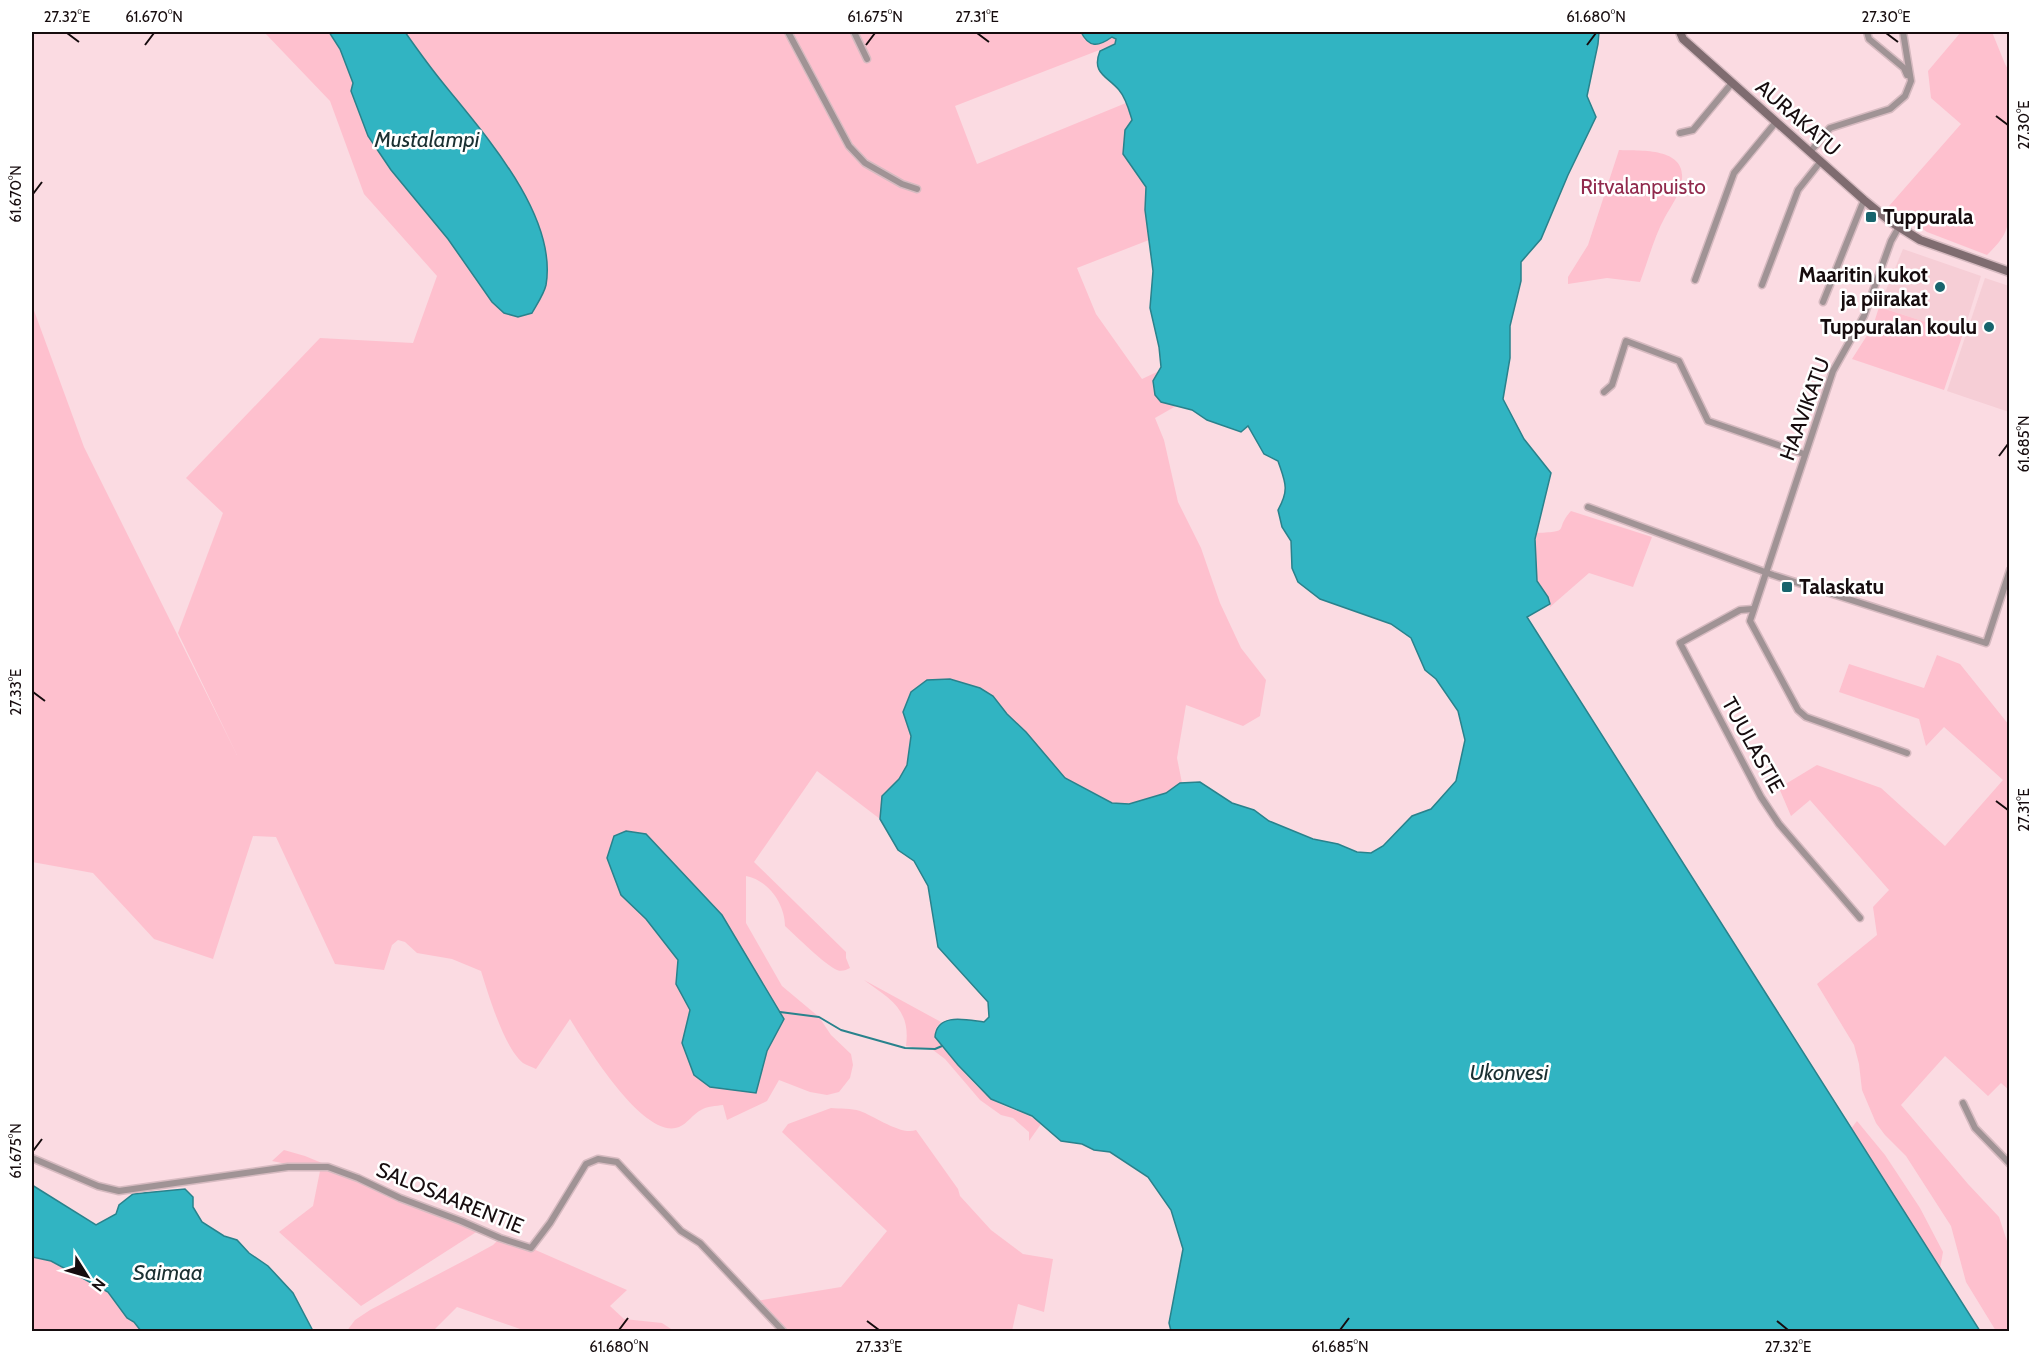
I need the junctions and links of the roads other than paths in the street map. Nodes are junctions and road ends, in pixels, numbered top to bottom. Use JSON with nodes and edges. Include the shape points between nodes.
{"nodes":[{"id":1,"x":788,"y":32,"type":"edge"},
{"id":2,"x":854,"y":32,"type":"edge"},
{"id":3,"x":1680,"y":32,"type":"edge"},
{"id":4,"x":1867,"y":32,"type":"edge"},
{"id":5,"x":1903,"y":32,"type":"edge"},
{"id":6,"x":867,"y":59,"type":"dead end"},
{"id":7,"x":1911,"y":81,"type":"junction"},
{"id":8,"x":1732,"y":83,"type":"junction"},
{"id":9,"x":1776,"y":122,"type":"junction"},
{"id":10,"x":1680,"y":133,"type":"dead end"},
{"id":11,"x":1810,"y":152,"type":"junction"},
{"id":12,"x":1821,"y":161,"type":"junction"},
{"id":13,"x":917,"y":189,"type":"dead end"},
{"id":14,"x":1863,"y":200,"type":"junction"},
{"id":15,"x":1899,"y":227,"type":"junction"},
{"id":16,"x":2010,"y":272,"type":"edge"},
{"id":17,"x":1695,"y":280,"type":"dead end"},
{"id":18,"x":1762,"y":285,"type":"dead end"},
{"id":19,"x":1823,"y":302,"type":"dead end"},
{"id":20,"x":1604,"y":392,"type":"dead end"},
{"id":21,"x":1804,"y":454,"type":"junction"},
{"id":22,"x":1588,"y":507,"type":"dead end"},
{"id":23,"x":2010,"y":570,"type":"edge"},
{"id":24,"x":1766,"y":573,"type":"junction"},
{"id":25,"x":1753,"y":609,"type":"junction"},
{"id":26,"x":1907,"y":753,"type":"dead end"},
{"id":27,"x":1860,"y":918,"type":"dead end"},
{"id":28,"x":1963,"y":1103,"type":"dead end"},
{"id":29,"x":32,"y":1158,"type":"edge"},
{"id":30,"x":2010,"y":1164,"type":"edge"},
{"id":31,"x":784,"y":1332,"type":"edge"}],
"edges":[{"from":1,"to":13,"type":"street","via":[[849,146],[865,163]]},
{"from":2,"to":6,"type":"street"},
{"from":3,"to":8,"type":"street","name":"AURAKATU"},
{"from":4,"to":7,"type":"street","via":[[1869,39],[1904,68]]},
{"from":5,"to":7,"type":"street"},
{"from":7,"to":11,"type":"street","via":[[1905,96],[1890,109],[1830,128]]},
{"from":8,"to":9,"type":"street","name":"AURAKATU"},
{"from":8,"to":10,"type":"street","via":[[1693,130]]},
{"from":9,"to":11,"type":"street","name":"AURAKATU"},
{"from":9,"to":17,"type":"street","via":[[1734,173]]},
{"from":11,"to":12,"type":"street","name":"AURAKATU"},
{"from":12,"to":14,"type":"street","name":"AURAKATU"},
{"from":12,"to":18,"type":"street","via":[[1798,190]]},
{"from":14,"to":15,"type":"street","name":"AURAKATU"},
{"from":14,"to":19,"type":"street"},
{"from":15,"to":16,"type":"street","name":"AURAKATU","via":[[1920,240]]},
{"from":15,"to":21,"type":"street","name":"HAAVIKATU","via":[[1864,316],[1833,371]]},
{"from":20,"to":21,"type":"street","via":[[1612,385],[1626,341],[1679,361],[1708,421]]},
{"from":21,"to":24,"type":"street","name":"HAAVIKATU"},
{"from":22,"to":24,"type":"street"},
{"from":23,"to":24,"type":"street","via":[[1986,643]]},
{"from":24,"to":25,"type":"street","name":"HAAVIKATU"},
{"from":25,"to":26,"type":"street","via":[[1750,621],[1792,699],[1806,717]]},
{"from":25,"to":27,"type":"street","name":"TUULASTIE","via":[[1740,610],[1680,644],[1761,797],[1779,824]]},
{"from":28,"to":30,"type":"street","via":[[1975,1128]]},
{"from":29,"to":31,"type":"street","name":"SALOSAARENTIE","via":[[119,1191],[288,1167],[328,1167],[531,1248],[586,1164],[598,1159],[617,1162]]}]}
